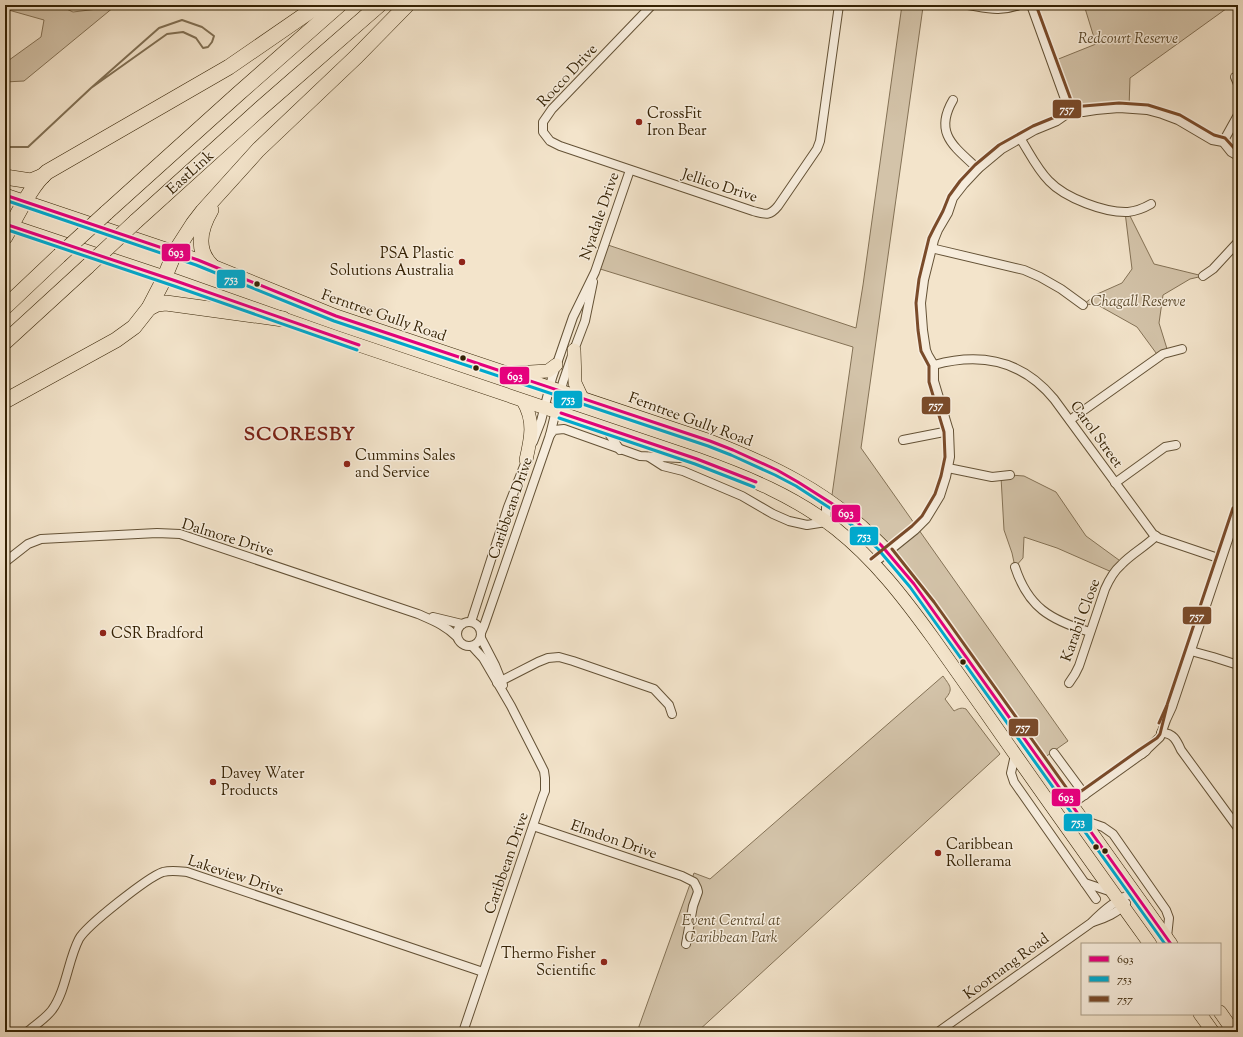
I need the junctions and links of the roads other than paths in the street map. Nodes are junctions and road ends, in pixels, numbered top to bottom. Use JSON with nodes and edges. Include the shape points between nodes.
{"nodes":[{"id":1,"x":319,"y":5,"type":"edge"},
{"id":2,"x":340,"y":5,"type":"edge"},
{"id":3,"x":379,"y":5,"type":"edge"},
{"id":4,"x":407,"y":5,"type":"edge"},
{"id":5,"x":652,"y":5,"type":"edge"},
{"id":6,"x":839,"y":5,"type":"edge"},
{"id":7,"x":968,"y":5,"type":"edge"},
{"id":8,"x":1019,"y":5,"type":"edge"},
{"id":9,"x":1031,"y":5,"type":"edge"},
{"id":10,"x":953,"y":100,"type":"dead end"},
{"id":11,"x":1070,"y":113,"type":"junction"},
{"id":12,"x":1238,"y":116,"type":"edge"},
{"id":13,"x":1020,"y":138,"type":"junction"},
{"id":14,"x":1223,"y":142,"type":"junction"},
{"id":15,"x":1238,"y":156,"type":"edge"},
{"id":16,"x":978,"y":169,"type":"junction"},
{"id":17,"x":630,"y":170,"type":"junction"},
{"id":18,"x":43,"y":176,"type":"junction"},
{"id":19,"x":5,"y":178,"type":"edge"},
{"id":20,"x":226,"y":185,"type":"junction"},
{"id":21,"x":5,"y":195,"type":"edge"},
{"id":22,"x":26,"y":201,"type":"junction"},
{"id":23,"x":1151,"y":204,"type":"dead end"},
{"id":24,"x":7,"y":229,"type":"edge"},
{"id":25,"x":1238,"y":242,"type":"edge"},
{"id":26,"x":931,"y":248,"type":"junction"},
{"id":27,"x":175,"y":252,"type":"junction"},
{"id":28,"x":211,"y":265,"type":"junction"},
{"id":29,"x":595,"y":272,"type":"junction"},
{"id":30,"x":1203,"y":276,"type":"dead end"},
{"id":31,"x":165,"y":277,"type":"junction"},
{"id":32,"x":1083,"y":305,"type":"dead end"},
{"id":33,"x":5,"y":307,"type":"edge"},
{"id":34,"x":149,"y":308,"type":"junction"},
{"id":35,"x":283,"y":319,"type":"junction"},
{"id":36,"x":5,"y":342,"type":"edge"},
{"id":37,"x":1182,"y":349,"type":"dead end"},
{"id":38,"x":574,"y":350,"type":"junction"},
{"id":39,"x":556,"y":365,"type":"junction"},
{"id":40,"x":934,"y":365,"type":"junction"},
{"id":41,"x":504,"y":373,"type":"junction"},
{"id":42,"x":555,"y":390,"type":"junction"},
{"id":43,"x":582,"y":398,"type":"junction"},
{"id":44,"x":5,"y":401,"type":"edge"},
{"id":45,"x":523,"y":401,"type":"junction"},
{"id":46,"x":550,"y":409,"type":"junction"},
{"id":47,"x":1070,"y":420,"type":"junction"},
{"id":48,"x":605,"y":428,"type":"junction"},
{"id":49,"x":949,"y":430,"type":"junction"},
{"id":50,"x":550,"y":435,"type":"junction"},
{"id":51,"x":903,"y":440,"type":"dead end"},
{"id":52,"x":1176,"y":445,"type":"dead end"},
{"id":53,"x":620,"y":450,"type":"junction"},
{"id":54,"x":649,"y":457,"type":"junction"},
{"id":55,"x":697,"y":459,"type":"junction"},
{"id":56,"x":526,"y":460,"type":"junction"},
{"id":57,"x":948,"y":468,"type":"junction"},
{"id":58,"x":1010,"y":475,"type":"dead end"},
{"id":59,"x":1115,"y":483,"type":"junction"},
{"id":60,"x":826,"y":498,"type":"junction"},
{"id":61,"x":1238,"y":510,"type":"edge"},
{"id":62,"x":826,"y":522,"type":"junction"},
{"id":63,"x":1156,"y":536,"type":"junction"},
{"id":64,"x":888,"y":552,"type":"junction"},
{"id":65,"x":1222,"y":559,"type":"junction"},
{"id":66,"x":5,"y":562,"type":"edge"},
{"id":67,"x":874,"y":563,"type":"junction"},
{"id":68,"x":1014,"y":567,"type":"dead end"},
{"id":69,"x":418,"y":614,"type":"junction"},
{"id":70,"x":471,"y":622,"type":"junction"},
{"id":71,"x":462,"y":624,"type":"junction"},
{"id":72,"x":1090,"y":632,"type":"junction"},
{"id":73,"x":481,"y":636,"type":"junction"},
{"id":74,"x":457,"y":637,"type":"junction"},
{"id":75,"x":472,"y":646,"type":"junction"},
{"id":76,"x":1191,"y":649,"type":"junction"},
{"id":77,"x":1238,"y":665,"type":"edge"},
{"id":78,"x":499,"y":682,"type":"junction"},
{"id":79,"x":1069,"y":683,"type":"dead end"},
{"id":80,"x":672,"y":714,"type":"dead end"},
{"id":81,"x":1164,"y":734,"type":"junction"},
{"id":82,"x":1054,"y":753,"type":"dead end"},
{"id":83,"x":1015,"y":755,"type":"junction"},
{"id":84,"x":1084,"y":795,"type":"junction"},
{"id":85,"x":1072,"y":804,"type":"junction"},
{"id":86,"x":1083,"y":820,"type":"junction"},
{"id":87,"x":533,"y":826,"type":"junction"},
{"id":88,"x":1238,"y":828,"type":"edge"},
{"id":89,"x":1084,"y":882,"type":"junction"},
{"id":90,"x":1134,"y":892,"type":"junction"},
{"id":91,"x":1096,"y":899,"type":"dead end"},
{"id":92,"x":1118,"y":899,"type":"junction"},
{"id":93,"x":1169,"y":941,"type":"edge"},
{"id":94,"x":1149,"y":943,"type":"edge"},
{"id":95,"x":686,"y":944,"type":"dead end"},
{"id":96,"x":484,"y":972,"type":"junction"},
{"id":97,"x":1221,"y":1013,"type":"edge"},
{"id":98,"x":1201,"y":1015,"type":"edge"},
{"id":99,"x":1233,"y":1030,"type":"edge"},
{"id":100,"x":27,"y":1032,"type":"edge"},
{"id":101,"x":464,"y":1032,"type":"edge"},
{"id":102,"x":938,"y":1032,"type":"edge"},
{"id":103,"x":1213,"y":1032,"type":"edge"}],
"edges":[{"from":1,"to":18,"type":"highway","via":[[229,67]]},
{"from":2,"to":33,"type":"highway","name":"EastLink","bridge":true,"via":[[232,99]]},
{"from":3,"to":36,"type":"highway","name":"EastLink","bridge":true,"via":[[135,222]]},
{"from":4,"to":20,"type":"highway","via":[[258,150]]},
{"from":5,"to":17,"type":"street","name":"Rocco Drive","via":[[552,109],[543,122],[543,132],[554,144]]},
{"from":6,"to":17,"type":"street","name":"Jellico Drive","via":[[820,140],[783,200],[771,214],[753,211]]},
{"from":7,"to":8,"type":"street","via":[[1007,9]]},
{"from":9,"to":11,"type":"street"},
{"from":10,"to":16,"type":"street","via":[[944,121],[947,135]]},
{"from":11,"to":13,"type":"street"},
{"from":11,"to":14,"type":"street","via":[[1114,108],[1147,110],[1178,120],[1212,140]]},
{"from":12,"to":14,"type":"street"},
{"from":13,"to":16,"type":"street"},
{"from":13,"to":23,"type":"street","via":[[1044,176],[1068,195],[1100,208],[1121,212],[1138,210]]},
{"from":14,"to":15,"type":"street"},
{"from":16,"to":26,"type":"street","via":[[953,198]]},
{"from":17,"to":29,"type":"street","name":"Nyadale Drive"},
{"from":18,"to":19,"type":"highway","via":[[31,181]]},
{"from":18,"to":22,"type":"highway"},
{"from":20,"to":27,"type":"highway","via":[[193,224]]},
{"from":20,"to":28,"type":"highway","via":[[208,214],[202,230],[201,251]]},
{"from":21,"to":22,"type":"main road","name":"Ferntree Gully Road"},
{"from":22,"to":24,"type":"highway"},
{"from":22,"to":27,"type":"main road","name":"Ferntree Gully Road"},
{"from":24,"to":31,"type":"main road"},
{"from":25,"to":30,"type":"street"},
{"from":26,"to":32,"type":"street","via":[[1024,270],[1061,289]]},
{"from":26,"to":40,"type":"street","via":[[921,302],[926,350]]},
{"from":27,"to":28,"type":"main road","name":"Ferntree Gully Road"},
{"from":27,"to":31,"type":"highway"},
{"from":28,"to":41,"type":"main road","name":"Ferntree Gully Road","via":[[336,316]]},
{"from":29,"to":38,"type":"street","name":"Nyadale Drive","via":[[585,321]]},
{"from":29,"to":39,"type":"street","name":"Nyadale Drive","via":[[573,317]]},
{"from":31,"to":34,"type":"highway"},
{"from":31,"to":35,"type":"main road"},
{"from":34,"to":35,"type":"highway","via":[[166,303]]},
{"from":34,"to":44,"type":"highway","via":[[134,327],[116,340]]},
{"from":35,"to":45,"type":"main road"},
{"from":37,"to":47,"type":"street","via":[[1163,354]]},
{"from":38,"to":42,"type":"street","name":"Nyadale Drive"},
{"from":38,"to":43,"type":"main road","via":[[575,383]]},
{"from":39,"to":41,"type":"main road","via":[[548,372]]},
{"from":39,"to":42,"type":"street","name":"Nyadale Drive"},
{"from":40,"to":47,"type":"street","name":"Carol Street","via":[[962,359],[979,359],[1016,368],[1045,388]]},
{"from":40,"to":49,"type":"street","via":[[934,381]]},
{"from":41,"to":42,"type":"main road","name":"Ferntree Gully Road"},
{"from":42,"to":43,"type":"main road","name":"Ferntree Gully Road"},
{"from":42,"to":46,"type":"street","name":"Nyadale Drive"},
{"from":42,"to":46,"type":"street","name":"Caribbean Drive"},
{"from":43,"to":60,"type":"main road","name":"Ferntree Gully Road","via":[[738,452]]},
{"from":45,"to":46,"type":"main road"},
{"from":45,"to":56,"type":"main road","via":[[531,422],[531,438]]},
{"from":46,"to":48,"type":"main road"},
{"from":46,"to":50,"type":"street","name":"Caribbean Drive"},
{"from":46,"to":56,"type":"street","name":"Caribbean Drive","via":[[541,421]]},
{"from":47,"to":59,"type":"street","name":"Carol Street"},
{"from":48,"to":53,"type":"street"},
{"from":48,"to":55,"type":"main road"},
{"from":49,"to":51,"type":"street"},
{"from":49,"to":57,"type":"street"},
{"from":50,"to":53,"type":"street","via":[[554,430],[564,429]]},
{"from":50,"to":73,"type":"street","name":"Caribbean Drive"},
{"from":52,"to":59,"type":"street","via":[[1165,447]]},
{"from":53,"to":54,"type":"street"},
{"from":54,"to":55,"type":"street"},
{"from":54,"to":62,"type":"street","via":[[662,466],[683,471],[742,496],[789,521],[807,525]]},
{"from":55,"to":62,"type":"main road","via":[[775,490]]},
{"from":56,"to":70,"type":"street","name":"Caribbean Drive"},
{"from":57,"to":58,"type":"street","via":[[992,477]]},
{"from":57,"to":64,"type":"street","via":[[942,490],[930,514]]},
{"from":59,"to":63,"type":"street","name":"Carol Street"},
{"from":60,"to":62,"type":"street"},
{"from":60,"to":64,"type":"main road","name":"Ferntree Gully Road","via":[[863,527]]},
{"from":61,"to":65,"type":"street"},
{"from":62,"to":67,"type":"main road"},
{"from":63,"to":65,"type":"street","name":"Carol Street"},
{"from":63,"to":72,"type":"street","name":"Karabil Close","via":[[1114,573],[1105,589]]},
{"from":64,"to":67,"type":"street"},
{"from":64,"to":85,"type":"main road","name":"Ferntree Gully Road","via":[[930,605]]},
{"from":65,"to":76,"type":"street"},
{"from":66,"to":69,"type":"street","name":"Dalmore Drive","via":[[28,544],[41,539],[172,533]]},
{"from":67,"to":83,"type":"main road","via":[[907,602]]},
{"from":68,"to":72,"type":"street","via":[[1023,587],[1042,611]]},
{"from":69,"to":71,"type":"street","name":"Dalmore Drive"},
{"from":69,"to":74,"type":"street","name":"Dalmore Drive","via":[[444,626]]},
{"from":70,"to":71,"type":"street"},
{"from":70,"to":73,"type":"street","via":[[478,626]]},
{"from":71,"to":74,"type":"street","via":[[457,630]]},
{"from":72,"to":79,"type":"street","name":"Karabil Close","via":[[1077,670]]},
{"from":73,"to":75,"type":"street"},
{"from":73,"to":78,"type":"street","name":"Caribbean Drive","via":[[495,665]]},
{"from":74,"to":75,"type":"street","via":[[461,644]]},
{"from":75,"to":78,"type":"street","name":"Caribbean Drive"},
{"from":76,"to":77,"type":"street"},
{"from":76,"to":81,"type":"street","via":[[1166,720]]},
{"from":78,"to":80,"type":"street","via":[[543,660],[553,657],[564,658],[654,689],[669,704]]},
{"from":78,"to":87,"type":"street","name":"Caribbean Drive","via":[[544,771],[545,791]]},
{"from":81,"to":84,"type":"street","via":[[1142,754]]},
{"from":81,"to":88,"type":"street","via":[[1182,750]]},
{"from":82,"to":84,"type":"street"},
{"from":83,"to":89,"type":"street","via":[[1011,773],[1014,782]]},
{"from":83,"to":92,"type":"main road"},
{"from":84,"to":85,"type":"street"},
{"from":85,"to":86,"type":"main road","name":"Ferntree Gully Road"},
{"from":86,"to":90,"type":"main road","name":"Ferntree Gully Road"},
{"from":86,"to":93,"type":"street","via":[[1103,827],[1113,834],[1166,910],[1169,918]]},
{"from":87,"to":95,"type":"street","name":"Elmdon Drive","via":[[694,882],[698,892]]},
{"from":87,"to":96,"type":"street","name":"Caribbean Drive"},
{"from":89,"to":91,"type":"street"},
{"from":89,"to":92,"type":"street"},
{"from":90,"to":92,"type":"street","name":"Koornang Road"},
{"from":90,"to":93,"type":"main road","name":"Ferntree Gully Road"},
{"from":92,"to":94,"type":"main road"},
{"from":92,"to":102,"type":"street","name":"Koornang Road","via":[[1109,916],[1090,923]]},
{"from":96,"to":100,"type":"street","name":"Lakeview Drive","via":[[187,872],[174,870],[152,877],[82,934],[54,1007]]},
{"from":96,"to":101,"type":"street","name":"Caribbean Drive"},
{"from":97,"to":99,"type":"main road"},
{"from":98,"to":103,"type":"main road"}]}
